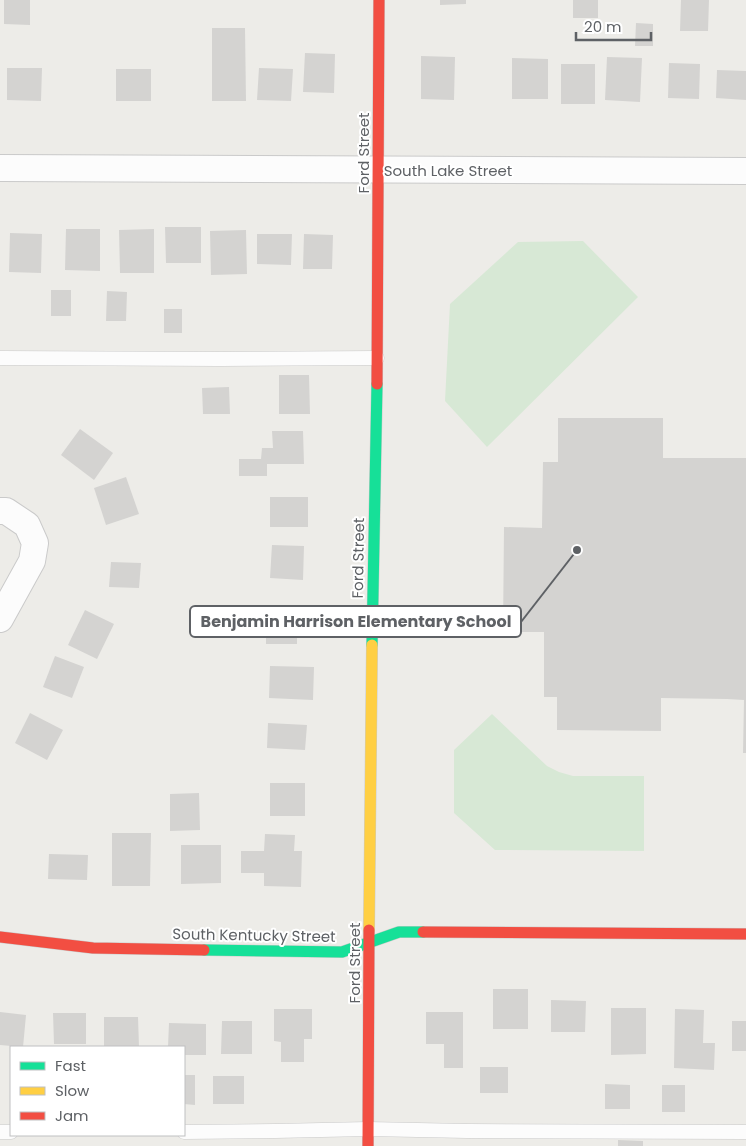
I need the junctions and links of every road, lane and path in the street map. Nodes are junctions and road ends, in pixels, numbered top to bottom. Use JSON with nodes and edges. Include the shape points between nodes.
{"nodes":[{"id":1,"x":379,"y":0,"type":"edge"},
{"id":2,"x":0,"y":168,"type":"edge"},
{"id":3,"x":378,"y":170,"type":"junction"},
{"id":4,"x":746,"y":171,"type":"edge"},
{"id":5,"x":0,"y":358,"type":"edge"},
{"id":6,"x":377,"y":358,"type":"junction"},
{"id":7,"x":0,"y":511,"type":"edge"},
{"id":8,"x":0,"y":619,"type":"edge"},
{"id":9,"x":746,"y":934,"type":"edge"},
{"id":10,"x":0,"y":937,"type":"edge"},
{"id":11,"x":369,"y":942,"type":"junction"},
{"id":12,"x":368,"y":1129,"type":"junction"},
{"id":13,"x":185,"y":1132,"type":"edge"},
{"id":14,"x":746,"y":1132,"type":"edge"},
{"id":15,"x":368,"y":1146,"type":"edge"}],
"edges":[{"from":1,"to":3,"type":"street","name":"Ford Street"},
{"from":2,"to":3,"type":"street","name":"South Lake Street"},
{"from":3,"to":4,"type":"street","name":"South Lake Street"},
{"from":3,"to":6,"type":"street","name":"Ford Street"},
{"from":5,"to":6,"type":"lane"},
{"from":6,"to":11,"type":"street","name":"Ford Street"},
{"from":7,"to":8,"type":"street","via":[[6,511],[27,525],[35,543],[32,561]]},
{"from":9,"to":11,"type":"street","name":"South Kentucky Street","via":[[399,932]]},
{"from":10,"to":11,"type":"street","name":"South Kentucky Street","via":[[93,948],[342,952]]},
{"from":11,"to":12,"type":"street","name":"Ford Street"},
{"from":12,"to":13,"type":"lane"},
{"from":12,"to":14,"type":"lane"},
{"from":12,"to":15,"type":"street","name":"Ford Street"}]}
